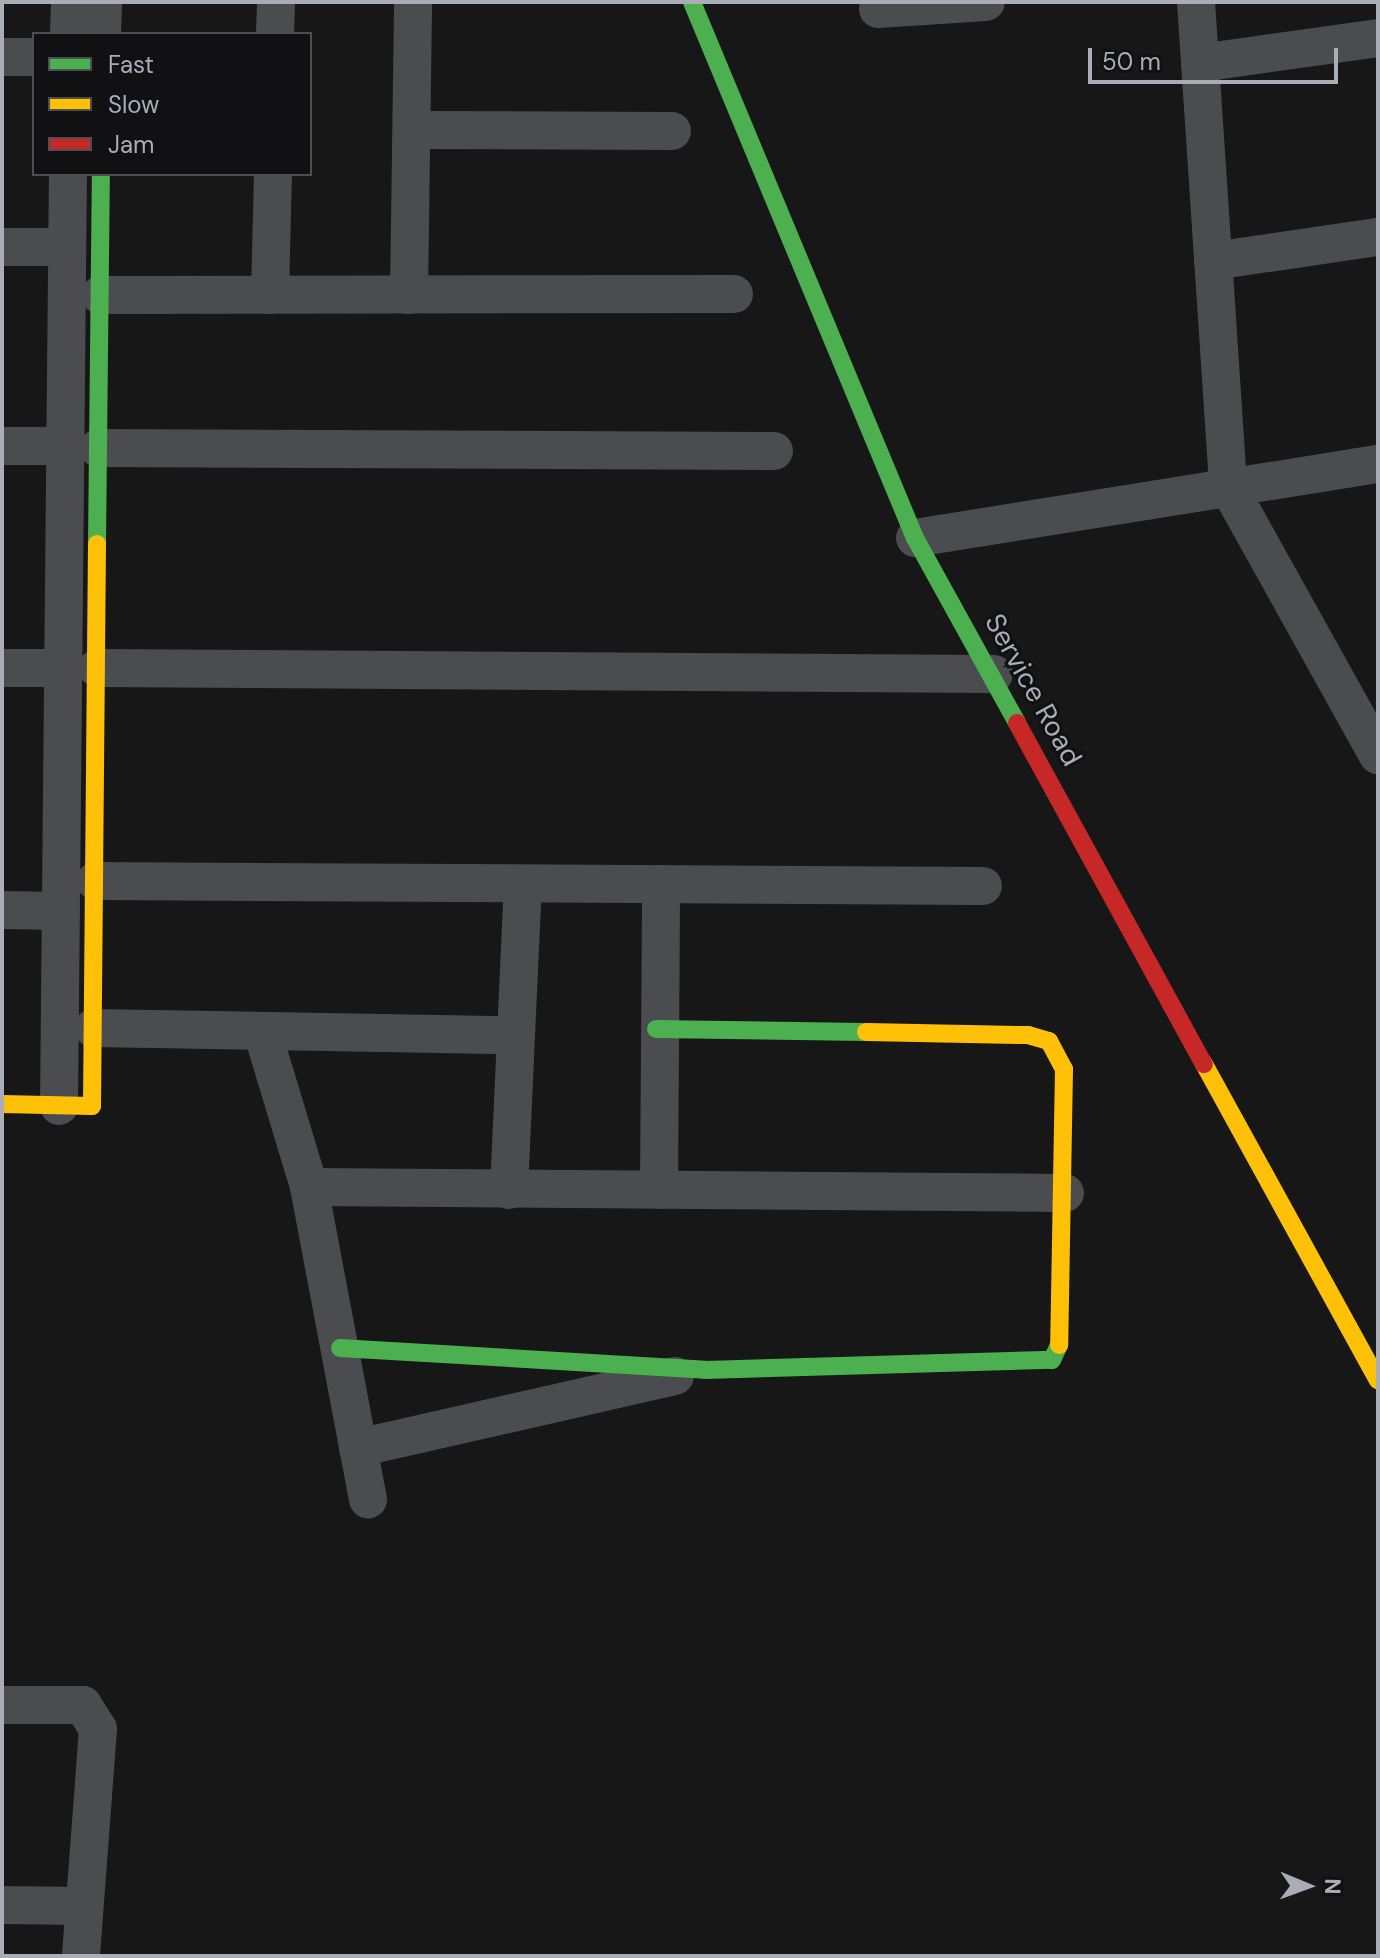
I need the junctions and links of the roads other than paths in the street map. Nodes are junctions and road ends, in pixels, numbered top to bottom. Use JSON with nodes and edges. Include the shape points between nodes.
{"nodes":[{"id":1,"x":70,"y":2,"type":"edge"},
{"id":2,"x":103,"y":2,"type":"edge"},
{"id":3,"x":276,"y":2,"type":"edge"},
{"id":4,"x":413,"y":2,"type":"edge"},
{"id":5,"x":692,"y":2,"type":"edge"},
{"id":6,"x":986,"y":2,"type":"edge"},
{"id":7,"x":1196,"y":2,"type":"edge"},
{"id":8,"x":878,"y":9,"type":"dead end"},
{"id":9,"x":69,"y":32,"type":"edge"},
{"id":10,"x":102,"y":32,"type":"edge"},
{"id":11,"x":275,"y":32,"type":"edge"},
{"id":12,"x":1378,"y":38,"type":"edge"},
{"id":13,"x":2,"y":57,"type":"edge"},
{"id":14,"x":32,"y":57,"type":"edge"},
{"id":15,"x":1200,"y":63,"type":"junction"},
{"id":16,"x":412,"y":130,"type":"junction"},
{"id":17,"x":672,"y":131,"type":"dead end"},
{"id":18,"x":68,"y":176,"type":"edge"},
{"id":19,"x":101,"y":176,"type":"edge"},
{"id":20,"x":273,"y":176,"type":"edge"},
{"id":21,"x":1378,"y":237,"type":"edge"},
{"id":22,"x":2,"y":247,"type":"edge"},
{"id":23,"x":67,"y":247,"type":"junction"},
{"id":24,"x":1213,"y":261,"type":"junction"},
{"id":25,"x":734,"y":294,"type":"dead end"},
{"id":26,"x":100,"y":295,"type":"junction"},
{"id":27,"x":270,"y":295,"type":"junction"},
{"id":28,"x":409,"y":295,"type":"junction"},
{"id":29,"x":2,"y":446,"type":"edge"},
{"id":30,"x":82,"y":447,"type":"junction"},
{"id":31,"x":774,"y":451,"type":"dead end"},
{"id":32,"x":1378,"y":464,"type":"edge"},
{"id":33,"x":1228,"y":486,"type":"junction"},
{"id":34,"x":915,"y":538,"type":"junction"},
{"id":35,"x":2,"y":668,"type":"edge"},
{"id":36,"x":80,"y":668,"type":"junction"},
{"id":37,"x":994,"y":674,"type":"junction"},
{"id":38,"x":1378,"y":755,"type":"edge"},
{"id":39,"x":95,"y":881,"type":"junction"},
{"id":40,"x":523,"y":884,"type":"junction"},
{"id":41,"x":661,"y":884,"type":"junction"},
{"id":42,"x":983,"y":886,"type":"dead end"},
{"id":43,"x":2,"y":910,"type":"edge"},
{"id":44,"x":61,"y":911,"type":"junction"},
{"id":45,"x":93,"y":1028,"type":"junction"},
{"id":46,"x":656,"y":1029,"type":"junction"},
{"id":47,"x":262,"y":1031,"type":"junction"},
{"id":48,"x":513,"y":1035,"type":"junction"},
{"id":49,"x":2,"y":1104,"type":"edge"},
{"id":50,"x":59,"y":1106,"type":"junction"},
{"id":51,"x":309,"y":1187,"type":"junction"},
{"id":52,"x":509,"y":1190,"type":"junction"},
{"id":53,"x":659,"y":1190,"type":"junction"},
{"id":54,"x":1065,"y":1193,"type":"junction"},
{"id":55,"x":340,"y":1348,"type":"junction"},
{"id":56,"x":705,"y":1370,"type":"junction"},
{"id":57,"x":1378,"y":1380,"type":"edge"},
{"id":58,"x":358,"y":1448,"type":"junction"},
{"id":59,"x":368,"y":1499,"type":"dead end"},
{"id":60,"x":2,"y":1705,"type":"edge"},
{"id":61,"x":2,"y":1905,"type":"edge"},
{"id":62,"x":83,"y":1906,"type":"junction"},
{"id":63,"x":81,"y":1956,"type":"edge"}],
"edges":[{"from":1,"to":9,"type":"street"},
{"from":2,"to":10,"type":"street"},
{"from":3,"to":11,"type":"street"},
{"from":4,"to":16,"type":"street"},
{"from":5,"to":34,"type":"street","name":"Service Road"},
{"from":6,"to":8,"type":"street"},
{"from":7,"to":15,"type":"street"},
{"from":12,"to":15,"type":"street"},
{"from":13,"to":14,"type":"street"},
{"from":15,"to":24,"type":"street"},
{"from":16,"to":17,"type":"street"},
{"from":16,"to":28,"type":"street"},
{"from":18,"to":23,"type":"street"},
{"from":19,"to":26,"type":"street"},
{"from":20,"to":27,"type":"street"},
{"from":21,"to":24,"type":"street"},
{"from":22,"to":23,"type":"street"},
{"from":23,"to":30,"type":"street"},
{"from":24,"to":33,"type":"street"},
{"from":25,"to":28,"type":"street"},
{"from":26,"to":27,"type":"street"},
{"from":26,"to":30,"type":"street"},
{"from":27,"to":28,"type":"street"},
{"from":29,"to":30,"type":"street"},
{"from":30,"to":31,"type":"street"},
{"from":30,"to":36,"type":"street"},
{"from":32,"to":33,"type":"street"},
{"from":33,"to":34,"type":"street"},
{"from":33,"to":38,"type":"street"},
{"from":34,"to":37,"type":"street","name":"Service Road"},
{"from":35,"to":36,"type":"street"},
{"from":36,"to":37,"type":"street"},
{"from":36,"to":39,"type":"street"},
{"from":36,"to":44,"type":"street"},
{"from":37,"to":57,"type":"street","name":"Service Road"},
{"from":39,"to":40,"type":"street"},
{"from":39,"to":45,"type":"street"},
{"from":40,"to":41,"type":"street"},
{"from":40,"to":48,"type":"street"},
{"from":41,"to":42,"type":"street"},
{"from":41,"to":46,"type":"street"},
{"from":43,"to":44,"type":"street"},
{"from":44,"to":50,"type":"street"},
{"from":45,"to":47,"type":"street"},
{"from":45,"to":50,"type":"street","via":[[92,1106]]},
{"from":46,"to":53,"type":"street"},
{"from":46,"to":54,"type":"street","via":[[1028,1035],[1049,1041],[1064,1069]]},
{"from":47,"to":48,"type":"street"},
{"from":47,"to":51,"type":"street"},
{"from":48,"to":52,"type":"street"},
{"from":49,"to":50,"type":"street"},
{"from":51,"to":52,"type":"street"},
{"from":51,"to":55,"type":"street"},
{"from":52,"to":53,"type":"street"},
{"from":53,"to":54,"type":"street"},
{"from":54,"to":56,"type":"street","via":[[1059,1345],[1052,1360]]},
{"from":55,"to":56,"type":"street"},
{"from":55,"to":58,"type":"street"},
{"from":56,"to":58,"type":"street"},
{"from":58,"to":59,"type":"street"},
{"from":60,"to":62,"type":"street","via":[[83,1705],[98,1729]]},
{"from":61,"to":62,"type":"street"},
{"from":62,"to":63,"type":"street"}]}
